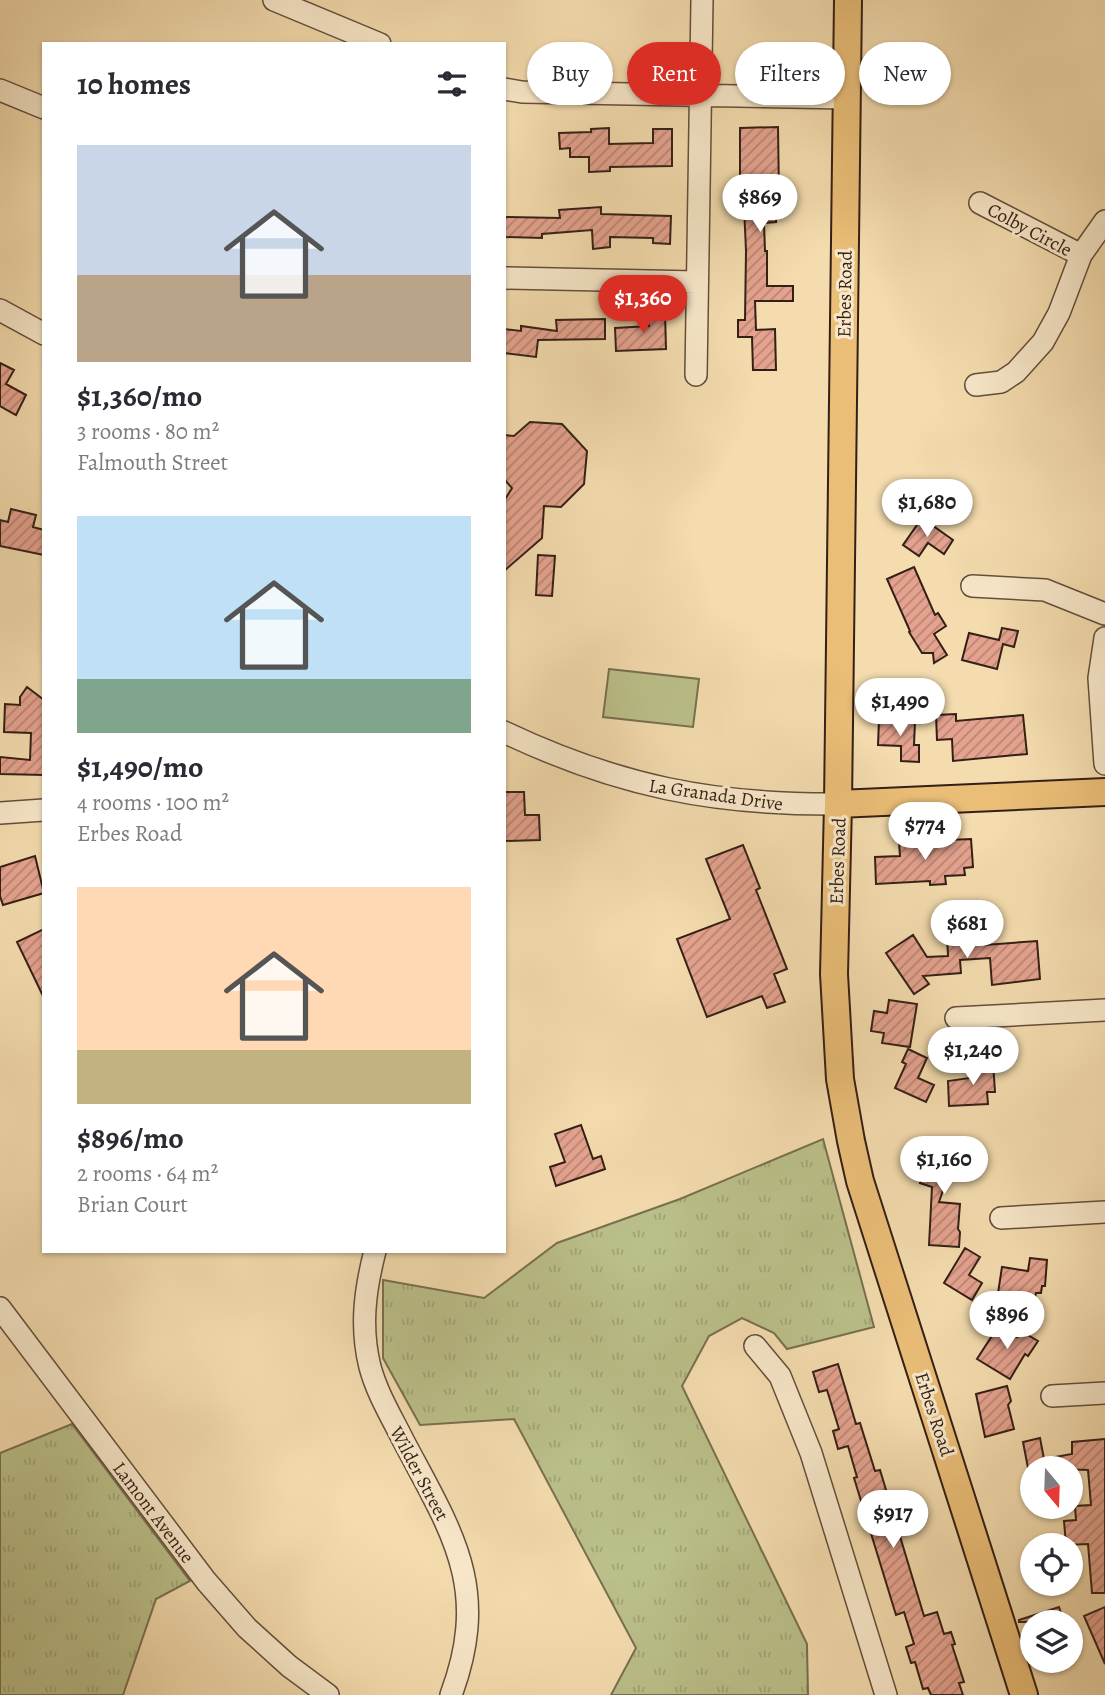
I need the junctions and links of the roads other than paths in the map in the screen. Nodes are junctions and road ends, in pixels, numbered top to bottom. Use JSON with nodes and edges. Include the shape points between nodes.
{"nodes":[{"id":1,"x":274,"y":0,"type":"edge"},
{"id":2,"x":702,"y":0,"type":"edge"},
{"id":3,"x":848,"y":0,"type":"edge"},
{"id":4,"x":375,"y":42,"type":"edge"},
{"id":5,"x":701,"y":42,"type":"edge"},
{"id":6,"x":506,"y":89,"type":"edge"},
{"id":7,"x":0,"y":90,"type":"edge"},
{"id":8,"x":627,"y":94,"type":"edge"},
{"id":9,"x":721,"y":95,"type":"edge"},
{"id":10,"x":846,"y":98,"type":"junction"},
{"id":11,"x":700,"y":105,"type":"edge"},
{"id":12,"x":42,"y":107,"type":"edge"},
{"id":13,"x":980,"y":203,"type":"dead end"},
{"id":14,"x":1105,"y":221,"type":"edge"},
{"id":15,"x":1081,"y":255,"type":"junction"},
{"id":16,"x":506,"y":278,"type":"edge"},
{"id":17,"x":696,"y":282,"type":"junction"},
{"id":18,"x":0,"y":310,"type":"edge"},
{"id":19,"x":42,"y":333,"type":"edge"},
{"id":20,"x":696,"y":374,"type":"dead end"},
{"id":21,"x":976,"y":385,"type":"dead end"},
{"id":22,"x":972,"y":586,"type":"dead end"},
{"id":23,"x":1105,"y":614,"type":"edge"},
{"id":24,"x":1105,"y":638,"type":"edge"},
{"id":25,"x":506,"y":733,"type":"edge"},
{"id":26,"x":1105,"y":764,"type":"edge"},
{"id":27,"x":1105,"y":792,"type":"edge"},
{"id":28,"x":838,"y":804,"type":"junction"},
{"id":29,"x":42,"y":810,"type":"edge"},
{"id":30,"x":0,"y":813,"type":"edge"},
{"id":31,"x":1105,"y":1010,"type":"edge"},
{"id":32,"x":956,"y":1018,"type":"dead end"},
{"id":33,"x":1105,"y":1212,"type":"edge"},
{"id":34,"x":1001,"y":1218,"type":"dead end"},
{"id":35,"x":374,"y":1253,"type":"edge"},
{"id":36,"x":4,"y":1322,"type":"edge"},
{"id":37,"x":755,"y":1346,"type":"dead end"},
{"id":38,"x":1105,"y":1392,"type":"edge"},
{"id":39,"x":1052,"y":1396,"type":"dead end"},
{"id":40,"x":328,"y":1695,"type":"edge"},
{"id":41,"x":451,"y":1695,"type":"edge"},
{"id":42,"x":886,"y":1695,"type":"edge"},
{"id":43,"x":1024,"y":1695,"type":"edge"}],
"edges":[{"from":1,"to":4,"type":"street"},
{"from":2,"to":5,"type":"street"},
{"from":3,"to":10,"type":"main road","name":"Erbes Road"},
{"from":6,"to":8,"type":"street"},
{"from":7,"to":12,"type":"street"},
{"from":9,"to":10,"type":"street"},
{"from":10,"to":28,"type":"main road","name":"Erbes Road"},
{"from":11,"to":17,"type":"street"},
{"from":13,"to":15,"type":"street","name":"Colby Circle"},
{"from":14,"to":15,"type":"street"},
{"from":15,"to":21,"type":"street","via":[[1043,342],[1001,382]]},
{"from":16,"to":17,"type":"street"},
{"from":17,"to":20,"type":"street"},
{"from":18,"to":19,"type":"street"},
{"from":22,"to":23,"type":"street","via":[[1045,590]]},
{"from":24,"to":26,"type":"street","via":[[1099,678]]},
{"from":25,"to":28,"type":"street","name":"La Granada Drive","via":[[590,769],[688,794],[743,802]]},
{"from":27,"to":28,"type":"main road","name":"La Granada Drive"},
{"from":28,"to":43,"type":"main road","name":"Erbes Road","via":[[835,1029],[850,1141]]},
{"from":29,"to":30,"type":"street"},
{"from":31,"to":32,"type":"street"},
{"from":33,"to":34,"type":"street"},
{"from":35,"to":41,"type":"street","name":"Wilder Street","via":[[364,1313],[371,1369],[384,1404],[452,1534],[463,1568],[468,1630]]},
{"from":36,"to":40,"type":"street","name":"Lamont Avenue","via":[[206,1581],[256,1636]]},
{"from":37,"to":42,"type":"street","via":[[779,1376],[811,1453]]},
{"from":38,"to":39,"type":"street"}]}
